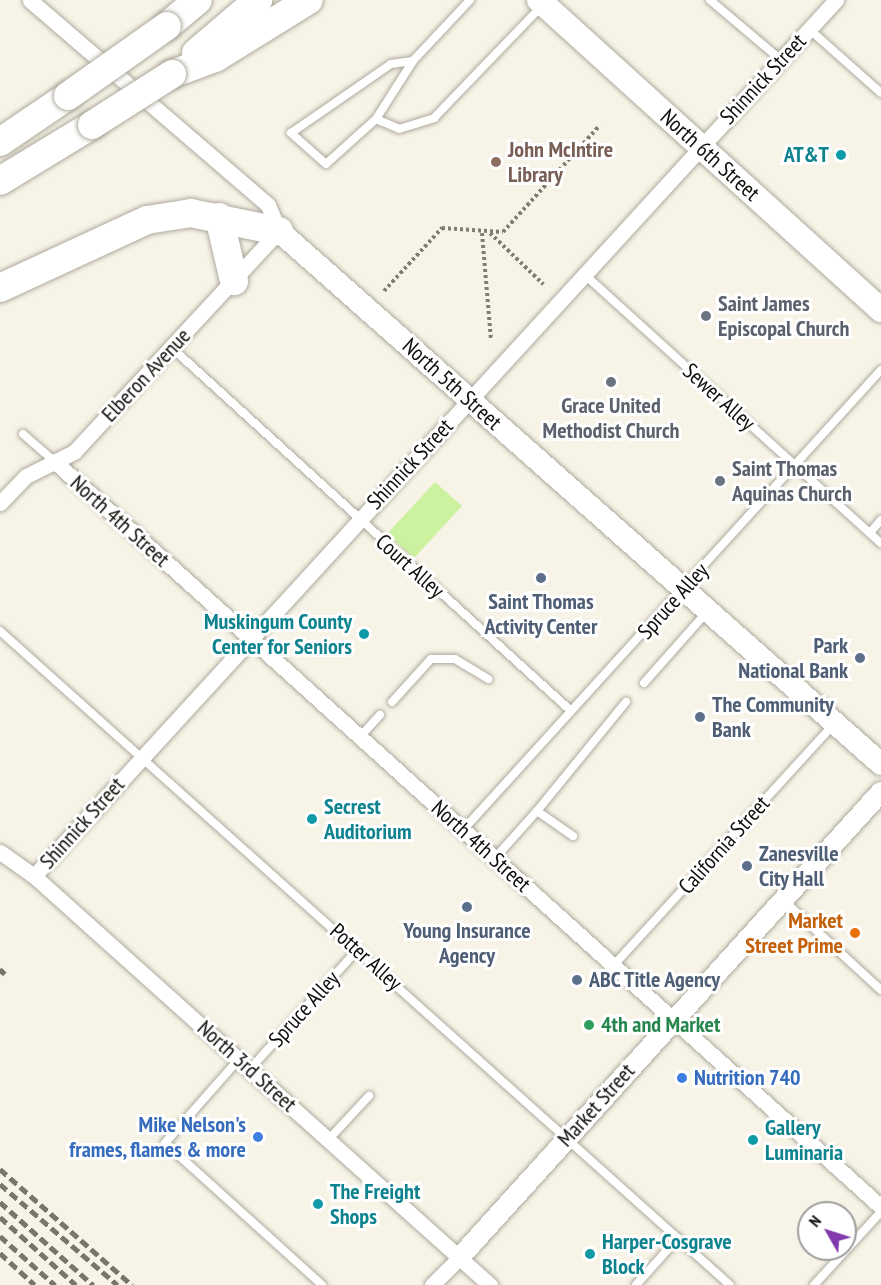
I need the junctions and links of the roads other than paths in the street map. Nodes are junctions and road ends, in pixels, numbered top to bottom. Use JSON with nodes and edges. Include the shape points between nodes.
{"nodes":[{"id":1,"x":30,"y":0,"type":"edge"},
{"id":2,"x":198,"y":0,"type":"edge"},
{"id":3,"x":258,"y":0,"type":"edge"},
{"id":4,"x":309,"y":0,"type":"edge"},
{"id":5,"x":470,"y":0,"type":"edge"},
{"id":6,"x":710,"y":0,"type":"edge"},
{"id":7,"x":836,"y":0,"type":"edge"},
{"id":8,"x":541,"y":2,"type":"edge"},
{"id":9,"x":809,"y":29,"type":"junction"},
{"id":10,"x":781,"y":60,"type":"junction"},
{"id":11,"x":412,"y":62,"type":"junction"},
{"id":12,"x":172,"y":74,"type":"junction"},
{"id":13,"x":881,"y":93,"type":"edge"},
{"id":14,"x":376,"y":119,"type":"junction"},
{"id":15,"x":0,"y":142,"type":"edge"},
{"id":16,"x":701,"y":147,"type":"junction"},
{"id":17,"x":0,"y":181,"type":"edge"},
{"id":18,"x":219,"y":217,"type":"junction"},
{"id":19,"x":279,"y":231,"type":"junction"},
{"id":20,"x":584,"y":274,"type":"junction"},
{"id":21,"x":234,"y":280,"type":"junction"},
{"id":22,"x":0,"y":288,"type":"edge"},
{"id":23,"x":881,"y":310,"type":"edge"},
{"id":24,"x":171,"y":347,"type":"junction"},
{"id":25,"x":881,"y":370,"type":"edge"},
{"id":26,"x":470,"y":399,"type":"junction"},
{"id":27,"x":23,"y":434,"type":"dead end"},
{"id":28,"x":54,"y":461,"type":"junction"},
{"id":29,"x":795,"y":465,"type":"junction"},
{"id":30,"x":0,"y":503,"type":"edge"},
{"id":31,"x":359,"y":520,"type":"junction"},
{"id":32,"x":881,"y":520,"type":"edge"},
{"id":33,"x":870,"y":533,"type":"junction"},
{"id":34,"x":881,"y":543,"type":"edge"},
{"id":35,"x":683,"y":590,"type":"junction"},
{"id":36,"x":707,"y":612,"type":"junction"},
{"id":37,"x":0,"y":631,"type":"edge"},
{"id":38,"x":250,"y":639,"type":"junction"},
{"id":39,"x":488,"y":679,"type":"dead end"},
{"id":40,"x":644,"y":683,"type":"dead end"},
{"id":41,"x":392,"y":702,"type":"dead end"},
{"id":42,"x":626,"y":702,"type":"dead end"},
{"id":43,"x":572,"y":711,"type":"junction"},
{"id":44,"x":380,"y":715,"type":"dead end"},
{"id":45,"x":834,"y":724,"type":"junction"},
{"id":46,"x":360,"y":737,"type":"junction"},
{"id":47,"x":142,"y":757,"type":"junction"},
{"id":48,"x":881,"y":764,"type":"edge"},
{"id":49,"x":881,"y":792,"type":"edge"},
{"id":50,"x":537,"y":811,"type":"junction"},
{"id":51,"x":464,"y":830,"type":"junction"},
{"id":52,"x":573,"y":836,"type":"dead end"},
{"id":53,"x":0,"y":852,"type":"edge"},
{"id":54,"x":495,"y":858,"type":"junction"},
{"id":55,"x":34,"y":876,"type":"junction"},
{"id":56,"x":783,"y":900,"type":"junction"},
{"id":57,"x":358,"y":950,"type":"junction"},
{"id":58,"x":613,"y":966,"type":"junction"},
{"id":59,"x":881,"y":990,"type":"edge"},
{"id":60,"x":674,"y":1019,"type":"junction"},
{"id":61,"x":245,"y":1064,"type":"junction"},
{"id":62,"x":369,"y":1096,"type":"dead end"},
{"id":63,"x":567,"y":1138,"type":"junction"},
{"id":64,"x":329,"y":1139,"type":"junction"},
{"id":65,"x":881,"y":1207,"type":"edge"},
{"id":66,"x":881,"y":1212,"type":"edge"},
{"id":67,"x":678,"y":1238,"type":"junction"},
{"id":68,"x":460,"y":1256,"type":"junction"},
{"id":69,"x":322,"y":1285,"type":"edge"},
{"id":70,"x":432,"y":1285,"type":"edge"},
{"id":71,"x":490,"y":1285,"type":"edge"},
{"id":72,"x":636,"y":1285,"type":"edge"},
{"id":73,"x":730,"y":1285,"type":"edge"},
{"id":74,"x":813,"y":1285,"type":"edge"}],
"edges":[{"from":1,"to":19,"type":"street","name":"North 5th Street","via":[[261,198]]},
{"from":2,"to":15,"type":"highway","bridge":true,"via":[[166,27]]},
{"from":3,"to":12,"type":"highway"},
{"from":4,"to":12,"type":"highway","via":[[215,58]]},
{"from":5,"to":11,"type":"lane"},
{"from":6,"to":10,"type":"lane"},
{"from":7,"to":9,"type":"street","name":"Shinnick Street"},
{"from":8,"to":14,"type":"lane","via":[[434,118],[399,129]]},
{"from":8,"to":16,"type":"main road","name":"North 6th Street"},
{"from":9,"to":10,"type":"street","name":"Shinnick Street"},
{"from":9,"to":13,"type":"lane"},
{"from":10,"to":16,"type":"street","name":"Shinnick Street"},
{"from":11,"to":14,"type":"lane"},
{"from":11,"to":14,"type":"lane","via":[[391,64],[291,133],[326,164]]},
{"from":12,"to":17,"type":"highway","bridge":true},
{"from":16,"to":20,"type":"street","name":"Shinnick Street"},
{"from":16,"to":23,"type":"main road","name":"North 6th Street"},
{"from":18,"to":19,"type":"highway"},
{"from":18,"to":21,"type":"highway"},
{"from":18,"to":22,"type":"highway","via":[[191,213],[147,220]]},
{"from":19,"to":21,"type":"street","name":"Elberon Avenue"},
{"from":19,"to":26,"type":"main road","name":"North 5th Street"},
{"from":20,"to":26,"type":"street","name":"Shinnick Street"},
{"from":20,"to":29,"type":"lane","name":"Sewer Alley"},
{"from":21,"to":24,"type":"street","name":"Elberon Avenue"},
{"from":24,"to":28,"type":"street","name":"Elberon Avenue","via":[[74,452]]},
{"from":24,"to":31,"type":"lane","name":"Court Alley"},
{"from":25,"to":29,"type":"lane","name":"Spruce Alley"},
{"from":26,"to":31,"type":"street","name":"Shinnick Street"},
{"from":26,"to":35,"type":"main road","name":"North 5th Street"},
{"from":27,"to":28,"type":"lane"},
{"from":28,"to":30,"type":"street","name":"Elberon Avenue","via":[[26,476]]},
{"from":28,"to":38,"type":"street","name":"North 4th Street"},
{"from":29,"to":33,"type":"lane","name":"Sewer Alley"},
{"from":29,"to":35,"type":"lane","name":"Spruce Alley"},
{"from":31,"to":38,"type":"street","name":"Shinnick Street"},
{"from":31,"to":43,"type":"lane","name":"Court Alley"},
{"from":32,"to":33,"type":"lane"},
{"from":33,"to":34,"type":"lane","name":"Sewer Alley"},
{"from":35,"to":36,"type":"main road","name":"North 5th Street"},
{"from":35,"to":43,"type":"lane","name":"Spruce Alley"},
{"from":36,"to":40,"type":"lane"},
{"from":36,"to":45,"type":"main road","name":"North 5th Street"},
{"from":37,"to":47,"type":"lane","name":"Potter Alley"},
{"from":38,"to":46,"type":"street","name":"North 4th Street"},
{"from":38,"to":47,"type":"street","name":"Shinnick Street"},
{"from":39,"to":41,"type":"lane","via":[[455,659],[431,659]]},
{"from":42,"to":50,"type":"lane"},
{"from":43,"to":51,"type":"lane","name":"Spruce Alley"},
{"from":44,"to":46,"type":"lane"},
{"from":45,"to":48,"type":"main road","name":"North 5th Street"},
{"from":45,"to":58,"type":"lane","name":"California Street"},
{"from":46,"to":51,"type":"street","name":"North 4th Street"},
{"from":47,"to":55,"type":"street","name":"Shinnick Street"},
{"from":47,"to":57,"type":"lane","name":"Potter Alley"},
{"from":49,"to":56,"type":"street","name":"Market Street"},
{"from":50,"to":52,"type":"lane"},
{"from":50,"to":54,"type":"lane"},
{"from":51,"to":54,"type":"street","name":"North 4th Street"},
{"from":53,"to":55,"type":"street","name":"North 3rd Street"},
{"from":54,"to":58,"type":"street","name":"North 4th Street"},
{"from":55,"to":61,"type":"street","name":"North 3rd Street"},
{"from":56,"to":59,"type":"lane"},
{"from":56,"to":60,"type":"street","name":"Market Street"},
{"from":57,"to":61,"type":"lane","name":"Spruce Alley"},
{"from":57,"to":63,"type":"lane","name":"Potter Alley"},
{"from":58,"to":60,"type":"street","name":"North 4th Street"},
{"from":60,"to":63,"type":"street","name":"Market Street"},
{"from":60,"to":65,"type":"street","name":"North 4th Street"},
{"from":61,"to":64,"type":"street","name":"North 3rd Street"},
{"from":61,"to":69,"type":"lane","name":"Spruce Alley","via":[[165,1143]]},
{"from":62,"to":64,"type":"lane"},
{"from":63,"to":67,"type":"lane","name":"Potter Alley"},
{"from":63,"to":68,"type":"street","name":"Market Street"},
{"from":64,"to":68,"type":"street","name":"North 3rd Street"},
{"from":66,"to":74,"type":"lane"},
{"from":67,"to":72,"type":"lane"},
{"from":67,"to":73,"type":"lane","name":"Potter Alley"},
{"from":68,"to":70,"type":"street","name":"Market Street"},
{"from":68,"to":71,"type":"street","name":"North 3rd Street"}]}
